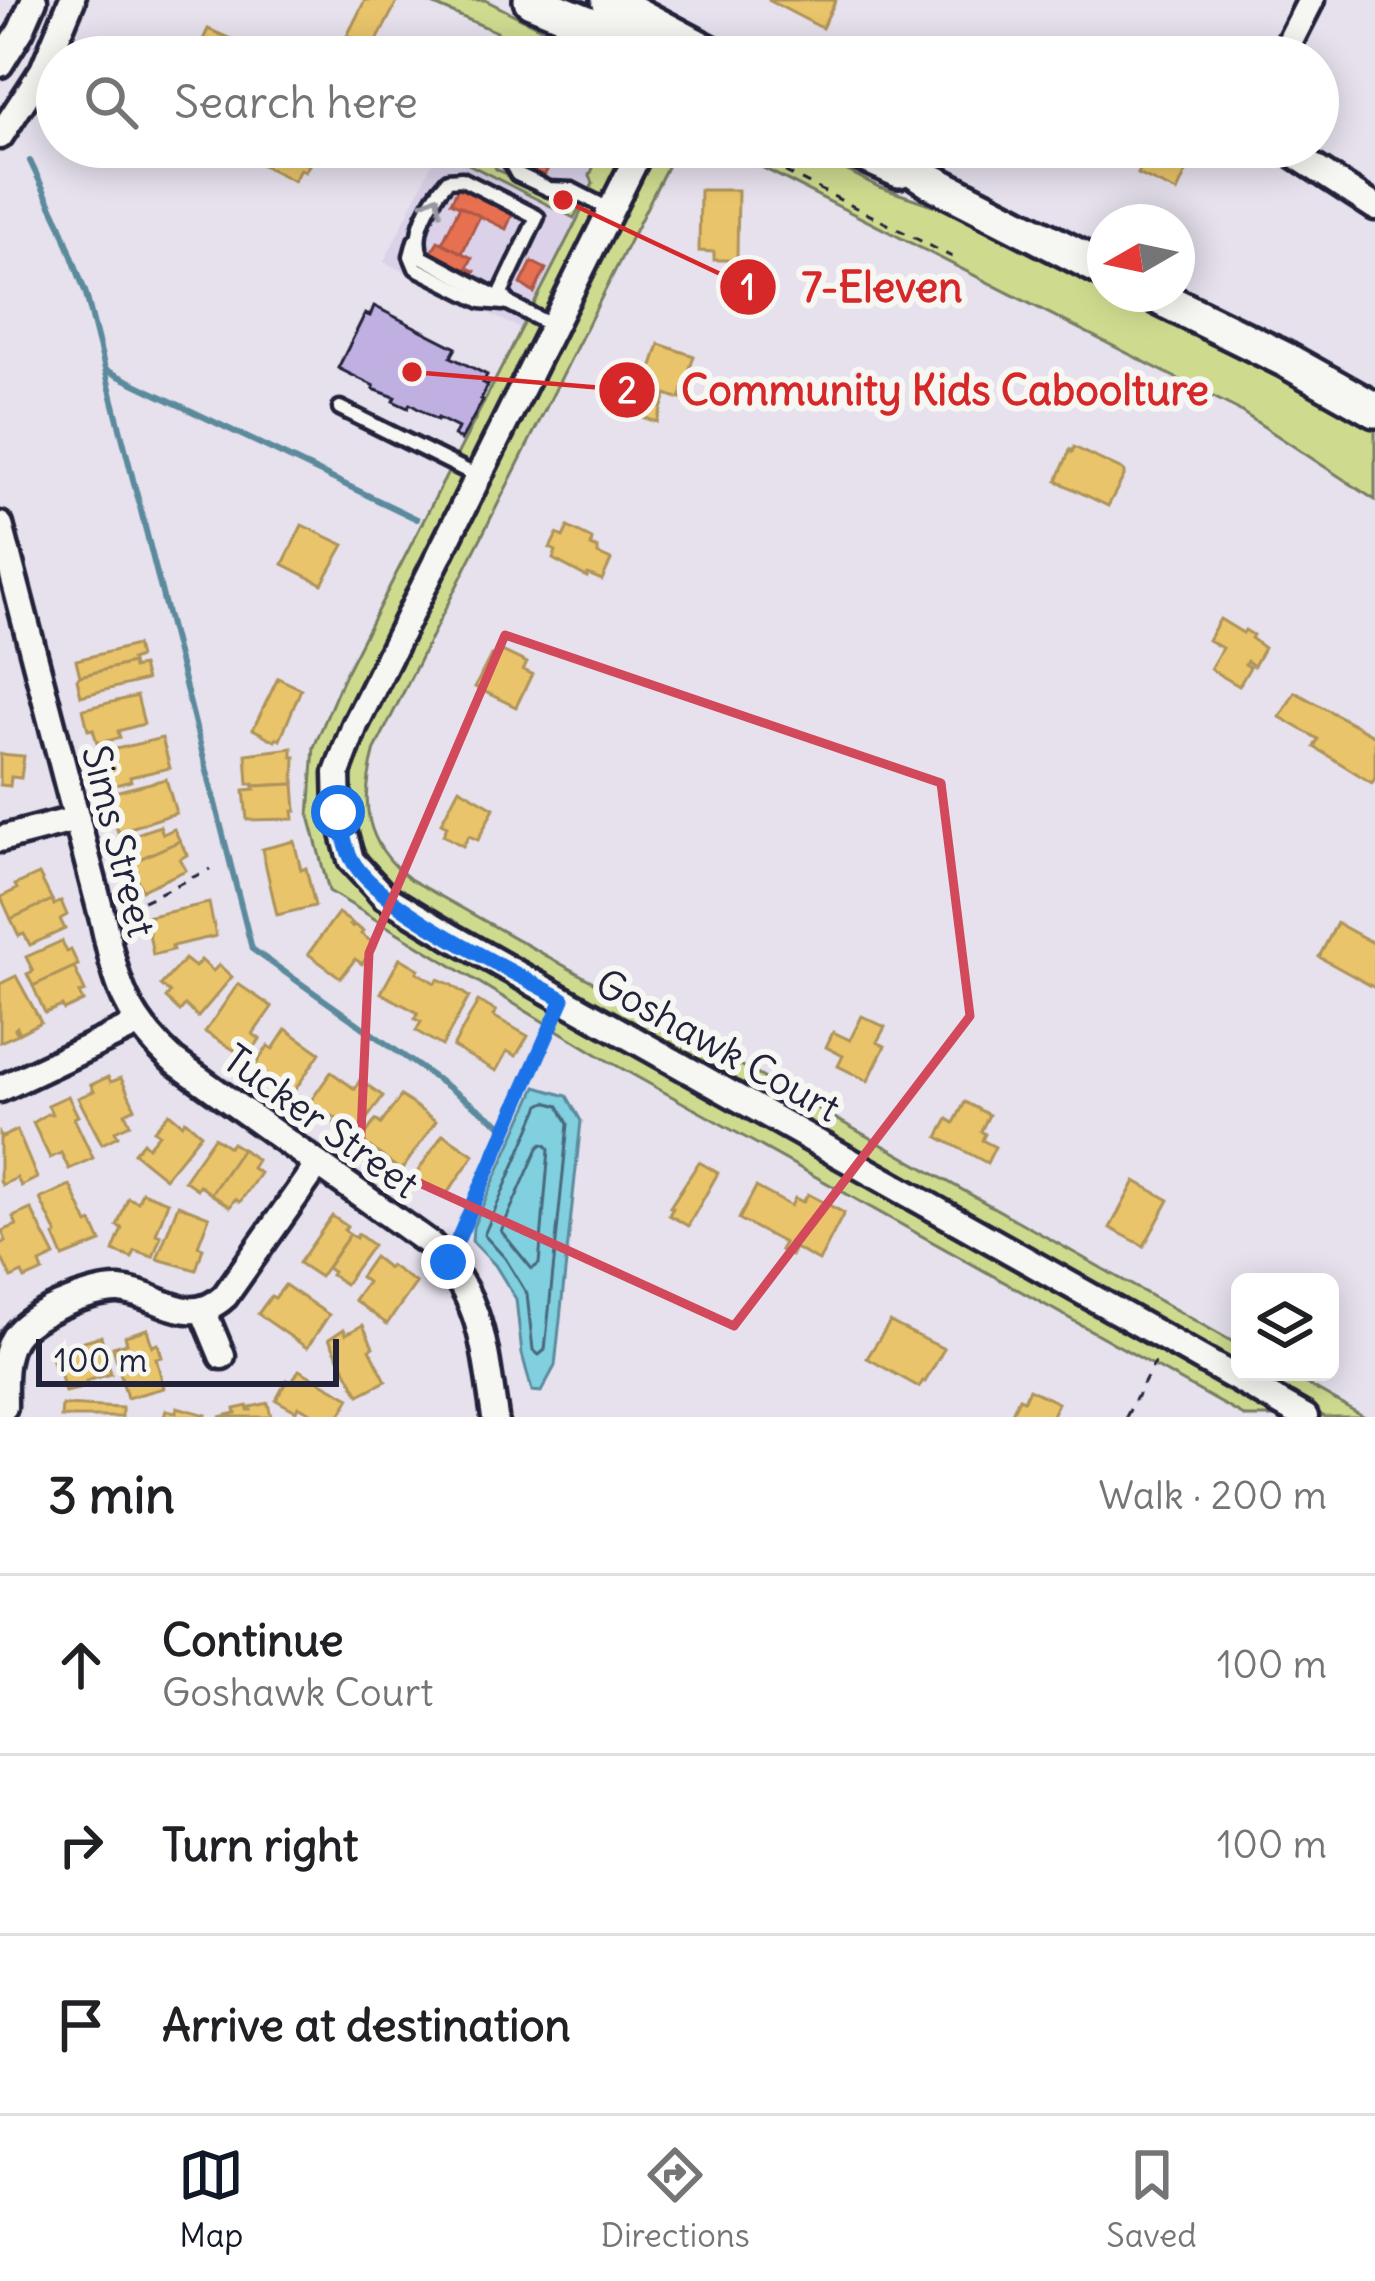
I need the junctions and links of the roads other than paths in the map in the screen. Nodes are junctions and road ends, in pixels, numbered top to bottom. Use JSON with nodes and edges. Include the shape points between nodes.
{"nodes":[{"id":1,"x":34,"y":0,"type":"edge"},
{"id":2,"x":72,"y":0,"type":"edge"},
{"id":3,"x":609,"y":0,"type":"edge"},
{"id":4,"x":1311,"y":0,"type":"edge"},
{"id":5,"x":547,"y":7,"type":"edge"},
{"id":6,"x":57,"y":36,"type":"edge"},
{"id":7,"x":637,"y":36,"type":"edge"},
{"id":8,"x":665,"y":36,"type":"edge"},
{"id":9,"x":1293,"y":36,"type":"edge"},
{"id":10,"x":0,"y":64,"type":"edge"},
{"id":11,"x":36,"y":81,"type":"edge"},
{"id":12,"x":0,"y":136,"type":"edge"},
{"id":13,"x":514,"y":168,"type":"edge"},
{"id":14,"x":631,"y":168,"type":"edge"},
{"id":15,"x":892,"y":168,"type":"edge"},
{"id":16,"x":912,"y":168,"type":"edge"},
{"id":17,"x":1315,"y":168,"type":"edge"},
{"id":18,"x":929,"y":180,"type":"junction"},
{"id":19,"x":1375,"y":207,"type":"edge"},
{"id":20,"x":610,"y":210,"type":"junction"},
{"id":21,"x":1087,"y":262,"type":"edge"},
{"id":22,"x":510,"y":304,"type":"junction"},
{"id":23,"x":1189,"y":312,"type":"edge"},
{"id":24,"x":553,"y":326,"type":"junction"},
{"id":25,"x":340,"y":408,"type":"dead end"},
{"id":26,"x":1375,"y":410,"type":"edge"},
{"id":27,"x":477,"y":476,"type":"junction"},
{"id":28,"x":0,"y":526,"type":"edge"},
{"id":29,"x":77,"y":819,"type":"junction"},
{"id":30,"x":0,"y":839,"type":"edge"},
{"id":31,"x":138,"y":1024,"type":"junction"},
{"id":32,"x":0,"y":1089,"type":"edge"},
{"id":33,"x":318,"y":1164,"type":"junction"},
{"id":34,"x":203,"y":1310,"type":"junction"},
{"id":35,"x":222,"y":1356,"type":"dead end"},
{"id":36,"x":4,"y":1407,"type":"dead end"},
{"id":37,"x":495,"y":1417,"type":"edge"},
{"id":38,"x":1305,"y":1417,"type":"edge"}],
"edges":[{"from":1,"to":10,"type":"street"},
{"from":2,"to":6,"type":"street"},
{"from":3,"to":8,"type":"main road"},
{"from":4,"to":9,"type":"street"},
{"from":5,"to":7,"type":"main road"},
{"from":11,"to":12,"type":"street"},
{"from":13,"to":20,"type":"lane"},
{"from":14,"to":20,"type":"street","name":"Goshawk Court"},
{"from":15,"to":18,"type":"main road"},
{"from":16,"to":18,"type":"main road"},
{"from":17,"to":19,"type":"street"},
{"from":18,"to":21,"type":"main road"},
{"from":20,"to":24,"type":"street","name":"Goshawk Court"},
{"from":22,"to":22,"type":"lane","one_way":true,"via":[[422,257],[416,239],[448,180],[462,179],[537,217],[501,288]]},
{"from":22,"to":24,"type":"lane"},
{"from":23,"to":26,"type":"main road"},
{"from":24,"to":27,"type":"street","name":"Goshawk Court"},
{"from":25,"to":27,"type":"lane"},
{"from":27,"to":38,"type":"street","name":"Goshawk Court","via":[[337,773],[351,860],[384,896],[452,937]]},
{"from":28,"to":29,"type":"street","name":"Sims Street"},
{"from":29,"to":30,"type":"street"},
{"from":29,"to":31,"type":"street","name":"Sims Street","via":[[116,977]]},
{"from":31,"to":32,"type":"street"},
{"from":31,"to":33,"type":"street","name":"Tucker Street","via":[[174,1060]]},
{"from":33,"to":34,"type":"street","via":[[225,1296]]},
{"from":33,"to":37,"type":"street","name":"Tucker Street","via":[[448,1262],[475,1309]]},
{"from":34,"to":35,"type":"street"},
{"from":34,"to":36,"type":"street","via":[[119,1290],[79,1298],[22,1327],[6,1357]]}]}
